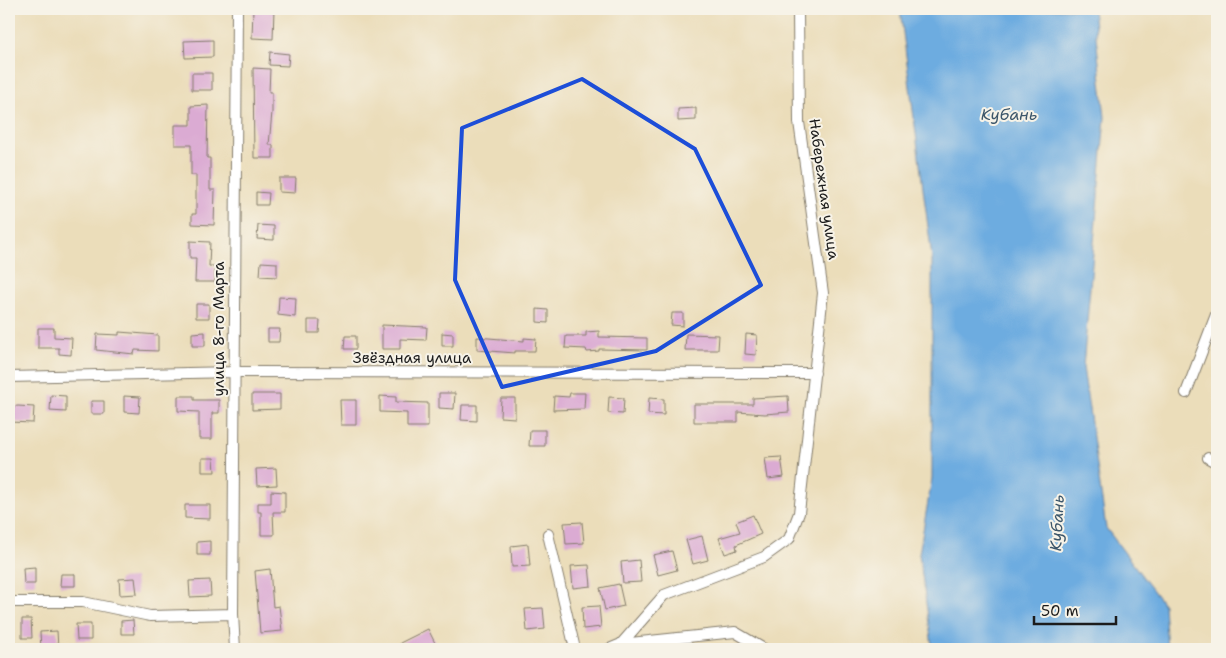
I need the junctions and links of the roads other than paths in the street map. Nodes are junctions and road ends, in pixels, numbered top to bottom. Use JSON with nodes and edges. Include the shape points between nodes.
{"nodes":[{"id":1,"x":237,"y":9,"type":"edge"},
{"id":2,"x":798,"y":9,"type":"edge"},
{"id":3,"x":1217,"y":312,"type":"edge"},
{"id":4,"x":234,"y":372,"type":"junction"},
{"id":5,"x":815,"y":373,"type":"junction"},
{"id":6,"x":9,"y":377,"type":"edge"},
{"id":7,"x":1186,"y":393,"type":"dead end"},
{"id":8,"x":548,"y":534,"type":"dead end"},
{"id":9,"x":9,"y":602,"type":"edge"},
{"id":10,"x":233,"y":614,"type":"junction"},
{"id":11,"x":621,"y":644,"type":"junction"},
{"id":12,"x":236,"y":649,"type":"edge"},
{"id":13,"x":575,"y":649,"type":"edge"},
{"id":14,"x":609,"y":649,"type":"edge"},
{"id":15,"x":764,"y":649,"type":"edge"}],
"edges":[{"from":1,"to":4,"type":"street","name":"улица 8-го Марта"},
{"from":2,"to":5,"type":"street","name":"Набережная улица","via":[[799,122],[822,293]]},
{"from":3,"to":7,"type":"street"},
{"from":4,"to":5,"type":"street","name":"Звёздная улица"},
{"from":4,"to":6,"type":"street","name":"Звёздная улица"},
{"from":4,"to":10,"type":"street","name":"улица 8-го Марта"},
{"from":5,"to":11,"type":"street","name":"Набережная улица","via":[[799,513],[789,539],[764,556],[664,595]]},
{"from":8,"to":13,"type":"street"},
{"from":9,"to":10,"type":"street","via":[[83,602],[150,616]]},
{"from":10,"to":12,"type":"street","name":"улица 8-го Марта"},
{"from":11,"to":14,"type":"street"},
{"from":11,"to":15,"type":"street","via":[[734,632]]}]}
